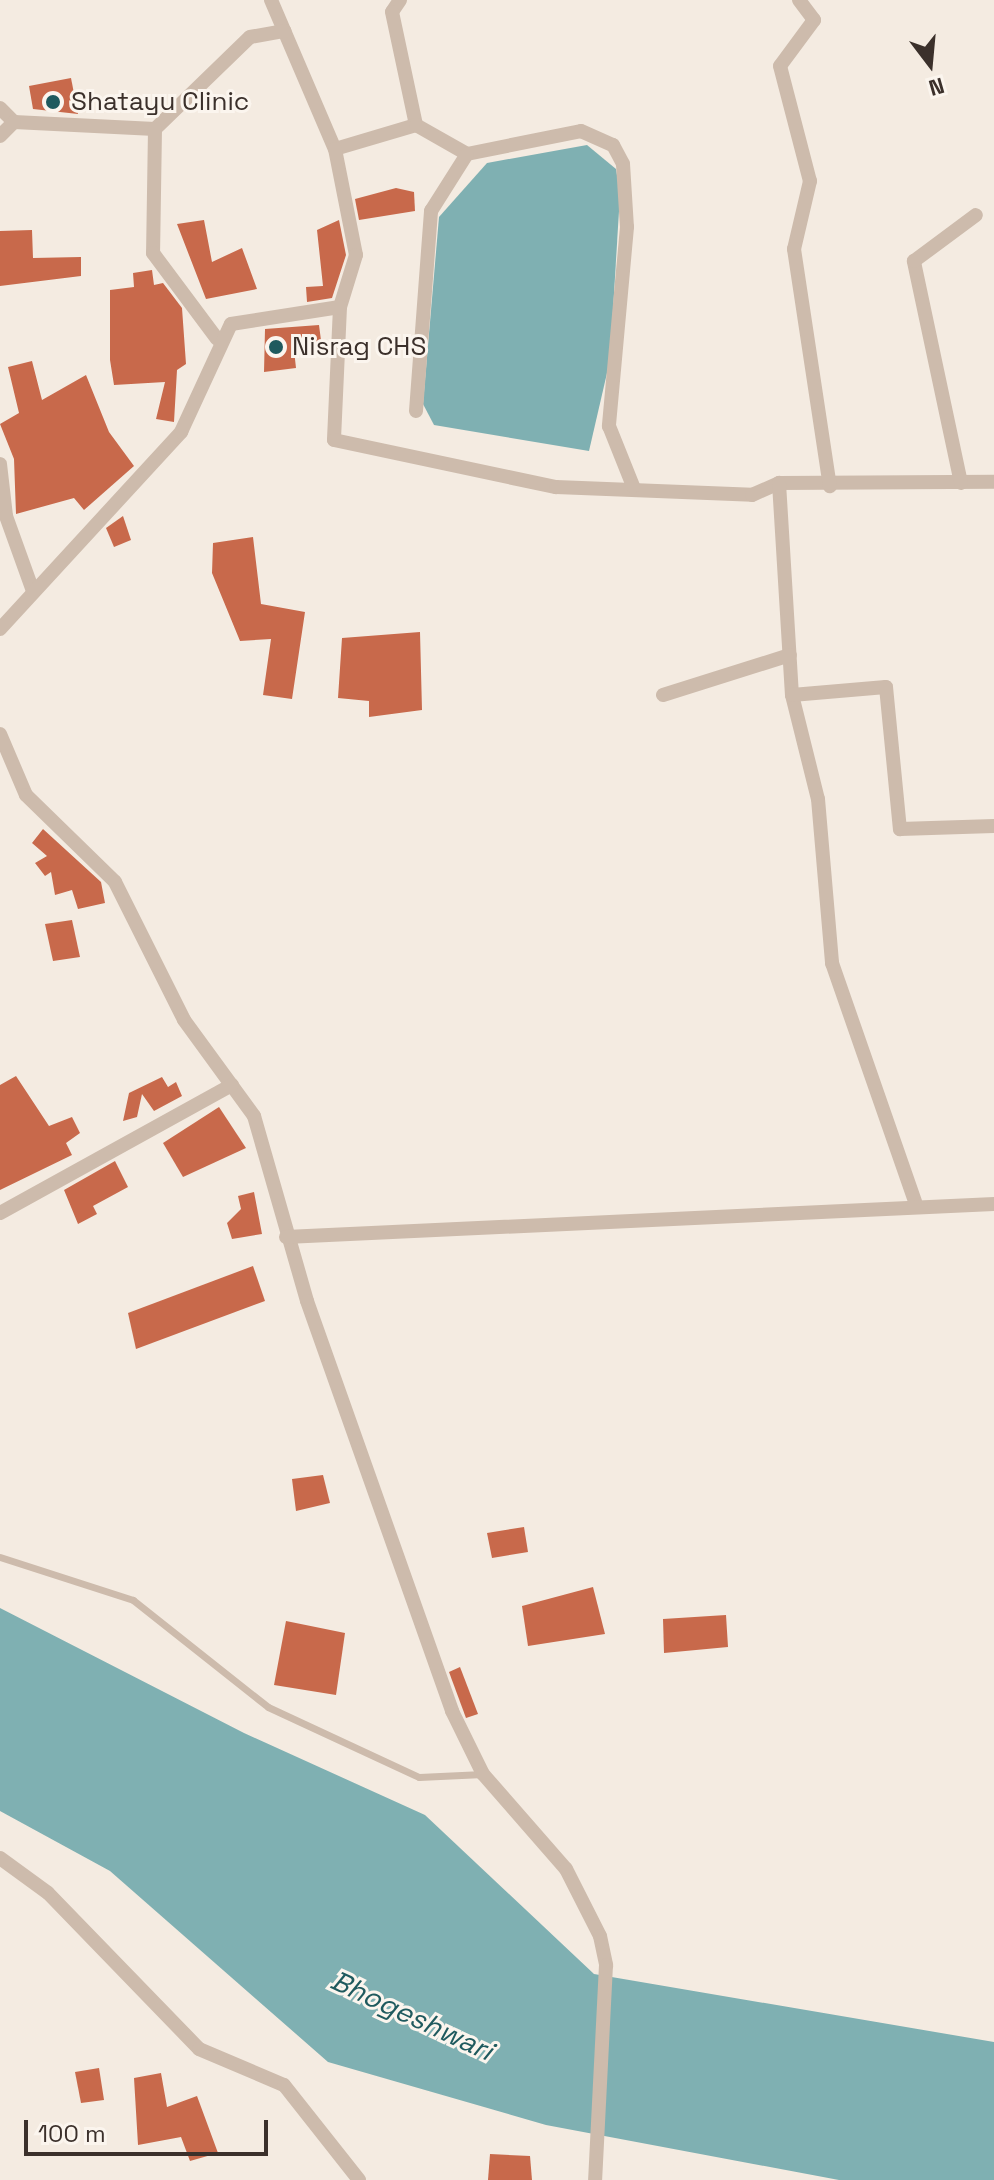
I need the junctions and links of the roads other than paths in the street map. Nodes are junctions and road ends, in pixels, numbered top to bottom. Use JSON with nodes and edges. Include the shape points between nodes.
{"nodes":[{"id":1,"x":271,"y":0,"type":"edge"},
{"id":2,"x":400,"y":0,"type":"edge"},
{"id":3,"x":799,"y":0,"type":"edge"},
{"id":4,"x":284,"y":31,"type":"junction"},
{"id":5,"x":0,"y":108,"type":"edge"},
{"id":6,"x":14,"y":122,"type":"junction"},
{"id":7,"x":416,"y":125,"type":"junction"},
{"id":8,"x":155,"y":129,"type":"junction"},
{"id":9,"x":0,"y":136,"type":"edge"},
{"id":10,"x":335,"y":149,"type":"junction"},
{"id":11,"x":467,"y":154,"type":"junction"},
{"id":12,"x":976,"y":215,"type":"dead end"},
{"id":13,"x":340,"y":307,"type":"junction"},
{"id":14,"x":217,"y":339,"type":"junction"},
{"id":15,"x":416,"y":411,"type":"dead end"},
{"id":16,"x":0,"y":464,"type":"edge"},
{"id":17,"x":994,"y":482,"type":"edge"},
{"id":18,"x":779,"y":483,"type":"junction"},
{"id":19,"x":961,"y":483,"type":"junction"},
{"id":20,"x":633,"y":486,"type":"junction"},
{"id":21,"x":830,"y":486,"type":"junction"},
{"id":22,"x":33,"y":591,"type":"junction"},
{"id":23,"x":0,"y":629,"type":"edge"},
{"id":24,"x":790,"y":655,"type":"junction"},
{"id":25,"x":663,"y":695,"type":"dead end"},
{"id":26,"x":792,"y":695,"type":"junction"},
{"id":27,"x":0,"y":734,"type":"edge"},
{"id":28,"x":994,"y":826,"type":"edge"},
{"id":29,"x":232,"y":1085,"type":"junction"},
{"id":30,"x":915,"y":1202,"type":"junction"},
{"id":31,"x":994,"y":1204,"type":"edge"},
{"id":32,"x":0,"y":1213,"type":"edge"},
{"id":33,"x":286,"y":1237,"type":"junction"},
{"id":34,"x":0,"y":1557,"type":"edge"},
{"id":35,"x":483,"y":1774,"type":"junction"},
{"id":36,"x":0,"y":1858,"type":"edge"},
{"id":37,"x":359,"y":2180,"type":"edge"},
{"id":38,"x":595,"y":2180,"type":"edge"}],
"edges":[{"from":1,"to":4,"type":"street"},
{"from":2,"to":7,"type":"street","via":[[392,12]]},
{"from":3,"to":21,"type":"street","via":[[814,20],[780,66],[810,181],[794,249]]},
{"from":4,"to":8,"type":"street","via":[[250,37]]},
{"from":4,"to":10,"type":"street"},
{"from":5,"to":6,"type":"street"},
{"from":6,"to":8,"type":"street"},
{"from":6,"to":9,"type":"street"},
{"from":7,"to":10,"type":"street"},
{"from":7,"to":11,"type":"street"},
{"from":8,"to":14,"type":"street","via":[[153,253]]},
{"from":10,"to":13,"type":"street","via":[[356,255]]},
{"from":11,"to":15,"type":"street","via":[[431,211]]},
{"from":11,"to":20,"type":"street","via":[[581,131],[613,145],[623,164],[626,263],[609,426]]},
{"from":12,"to":19,"type":"street","via":[[914,261]]},
{"from":13,"to":14,"type":"street","via":[[252,317],[231,324]]},
{"from":13,"to":20,"type":"street","via":[[334,440],[556,487]]},
{"from":14,"to":22,"type":"street","via":[[181,432]]},
{"from":16,"to":22,"type":"street","via":[[6,516]]},
{"from":17,"to":19,"type":"street"},
{"from":18,"to":20,"type":"street","via":[[752,495]]},
{"from":18,"to":21,"type":"street"},
{"from":18,"to":24,"type":"street"},
{"from":19,"to":21,"type":"street"},
{"from":22,"to":23,"type":"street"},
{"from":24,"to":25,"type":"street"},
{"from":24,"to":26,"type":"street"},
{"from":26,"to":28,"type":"street","via":[[886,687],[900,829]]},
{"from":26,"to":30,"type":"street","via":[[818,799],[832,963]]},
{"from":27,"to":29,"type":"street","via":[[26,795],[115,882],[184,1020]]},
{"from":29,"to":32,"type":"street"},
{"from":29,"to":33,"type":"street","via":[[262,1135]]},
{"from":30,"to":31,"type":"street"},
{"from":30,"to":33,"type":"street"},
{"from":33,"to":35,"type":"street","via":[[439,1677]]},
{"from":34,"to":35,"type":"lane","via":[[133,1600],[268,1707],[405,1771]]},
{"from":35,"to":38,"type":"street","via":[[566,1869],[595,1924],[606,1965]]},
{"from":36,"to":37,"type":"street","via":[[48,1893],[199,2049],[284,2085]]}]}
